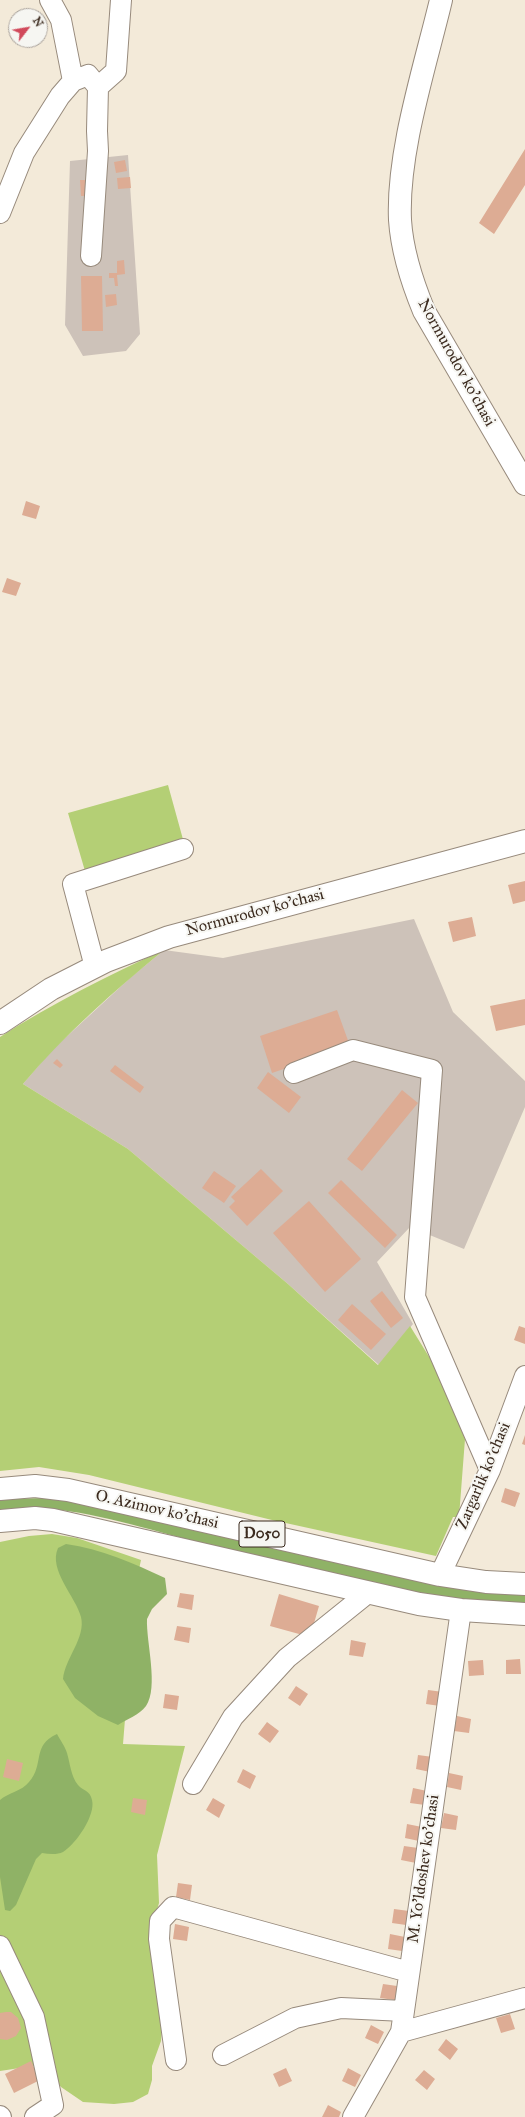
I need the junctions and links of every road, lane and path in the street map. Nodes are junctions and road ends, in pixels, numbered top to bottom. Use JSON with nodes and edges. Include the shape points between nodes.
{"nodes":[{"id":1,"x":50,"y":0,"type":"edge"},
{"id":2,"x":121,"y":0,"type":"edge"},
{"id":3,"x":441,"y":0,"type":"edge"},
{"id":4,"x":73,"y":81,"type":"junction"},
{"id":5,"x":98,"y":87,"type":"junction"},
{"id":6,"x":0,"y":213,"type":"edge"},
{"id":7,"x":91,"y":256,"type":"dead end"},
{"id":8,"x":525,"y":484,"type":"edge"},
{"id":9,"x":525,"y":841,"type":"edge"},
{"id":10,"x":183,"y":849,"type":"dead end"},
{"id":11,"x":95,"y":967,"type":"junction"},
{"id":12,"x":0,"y":1023,"type":"edge"},
{"id":13,"x":294,"y":1073,"type":"dead end"},
{"id":14,"x":525,"y":1376,"type":"edge"},
{"id":15,"x":490,"y":1470,"type":"junction"},
{"id":16,"x":0,"y":1489,"type":"edge"},
{"id":17,"x":0,"y":1521,"type":"edge"},
{"id":18,"x":440,"y":1575,"type":"junction"},
{"id":19,"x":525,"y":1584,"type":"edge"},
{"id":20,"x":369,"y":1592,"type":"junction"},
{"id":21,"x":461,"y":1610,"type":"junction"},
{"id":22,"x":525,"y":1614,"type":"edge"},
{"id":23,"x":193,"y":1784,"type":"dead end"},
{"id":24,"x":0,"y":1946,"type":"edge"},
{"id":25,"x":409,"y":1972,"type":"junction"},
{"id":26,"x":525,"y":1998,"type":"edge"},
{"id":27,"x":404,"y":2011,"type":"junction"},
{"id":28,"x":401,"y":2032,"type":"junction"},
{"id":29,"x":223,"y":2054,"type":"dead end"},
{"id":30,"x":176,"y":2060,"type":"dead end"},
{"id":31,"x":35,"y":2117,"type":"edge"},
{"id":32,"x":353,"y":2117,"type":"edge"}],
"edges":[{"from":1,"to":4,"type":"street","via":[[61,20]]},
{"from":2,"to":5,"type":"street","via":[[116,71]]},
{"from":3,"to":8,"type":"main road","name":"Normurodov ko'chasi","via":[[410,129],[403,172],[400,221],[403,242],[415,289],[424,311]]},
{"from":4,"to":5,"type":"street","via":[[88,75]]},
{"from":4,"to":6,"type":"street","via":[[60,96],[24,153]]},
{"from":5,"to":7,"type":"street","via":[[98,151]]},
{"from":9,"to":11,"type":"main road","name":"Normurodov ko'chasi","via":[[169,936]]},
{"from":10,"to":11,"type":"street","via":[[72,884]]},
{"from":11,"to":12,"type":"main road","name":"Normurodov ko'chasi","via":[[51,989]]},
{"from":13,"to":15,"type":"street","via":[[353,1050],[432,1070],[416,1297]]},
{"from":14,"to":15,"type":"street","name":"Zargarlik ko'chasi"},
{"from":15,"to":18,"type":"street","name":"Zargarlik ko'chasi"},
{"from":16,"to":18,"type":"main road","name":"O. Azimov ko'chasi","number":"D050","via":[[35,1486],[68,1490]]},
{"from":17,"to":20,"type":"main road","name":"O. Azimov ko'chasi","number":"D050","via":[[35,1518],[53,1520]]},
{"from":18,"to":19,"type":"main road","name":"O. Azimov ko'chasi","number":"D050","via":[[486,1582]]},
{"from":20,"to":21,"type":"main road","name":"O. Azimov ko'chasi","number":"D050","via":[[419,1604]]},
{"from":20,"to":23,"type":"street","via":[[287,1658],[234,1717]]},
{"from":21,"to":22,"type":"main road","name":"O. Azimov ko'chasi","number":"D050"},
{"from":21,"to":25,"type":"street","name":"M. Yo'ldoshev ko'chasi"},
{"from":24,"to":31,"type":"street","via":[[34,2017],[53,2105]]},
{"from":25,"to":27,"type":"street","name":"M. Yo'ldoshev ko'chasi"},
{"from":25,"to":30,"type":"street","via":[[173,1907],[160,1920],[159,1939]]},
{"from":26,"to":28,"type":"street"},
{"from":27,"to":28,"type":"street","name":"M. Yo'ldoshev ko'chasi"},
{"from":27,"to":29,"type":"street","via":[[341,2008],[295,2018]]},
{"from":28,"to":32,"type":"street","name":"M. Yo'ldoshev ko'chasi"}]}
